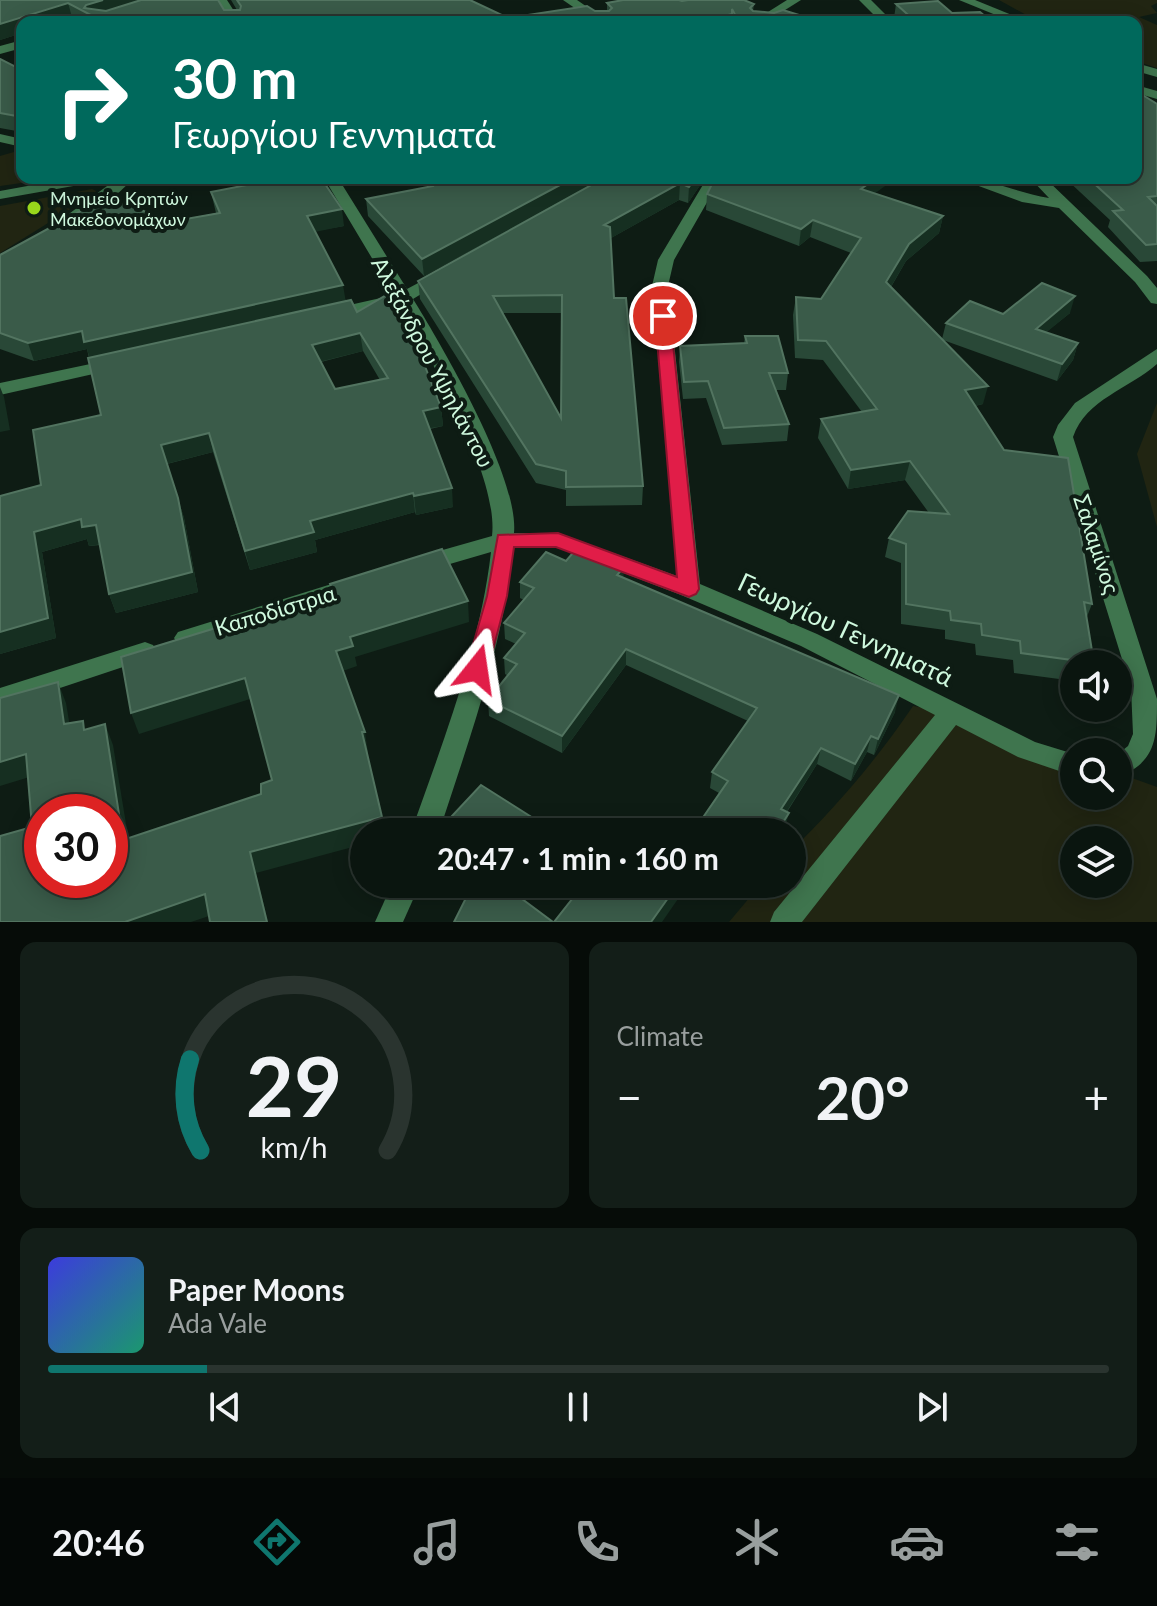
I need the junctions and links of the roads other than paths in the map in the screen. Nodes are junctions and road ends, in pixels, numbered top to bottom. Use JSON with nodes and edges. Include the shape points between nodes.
{"nodes":[{"id":1,"x":569,"y":0,"type":"edge"},
{"id":2,"x":795,"y":0,"type":"edge"},
{"id":3,"x":865,"y":0,"type":"edge"},
{"id":4,"x":965,"y":0,"type":"edge"},
{"id":5,"x":986,"y":0,"type":"edge"},
{"id":6,"x":594,"y":16,"type":"edge"},
{"id":7,"x":768,"y":16,"type":"edge"},
{"id":8,"x":881,"y":16,"type":"edge"},
{"id":9,"x":1008,"y":16,"type":"edge"},
{"id":10,"x":1013,"y":16,"type":"edge"},
{"id":11,"x":62,"y":184,"type":"edge"},
{"id":12,"x":119,"y":184,"type":"edge"},
{"id":13,"x":335,"y":184,"type":"edge"},
{"id":14,"x":710,"y":184,"type":"edge"},
{"id":15,"x":982,"y":184,"type":"edge"},
{"id":16,"x":1042,"y":184,"type":"edge"},
{"id":17,"x":0,"y":195,"type":"edge"},
{"id":18,"x":1062,"y":204,"type":"junction"},
{"id":19,"x":53,"y":230,"type":"edge"},
{"id":20,"x":457,"y":268,"type":"edge"},
{"id":21,"x":1149,"y":278,"type":"edge"},
{"id":22,"x":403,"y":298,"type":"junction"},
{"id":23,"x":1157,"y":299,"type":"edge"},
{"id":24,"x":313,"y":319,"type":"edge"},
{"id":25,"x":1157,"y":354,"type":"edge"},
{"id":26,"x":135,"y":359,"type":"edge"},
{"id":27,"x":0,"y":389,"type":"edge"},
{"id":28,"x":505,"y":540,"type":"junction"},
{"id":29,"x":403,"y":570,"type":"edge"},
{"id":30,"x":375,"y":579,"type":"edge"},
{"id":31,"x":689,"y":589,"type":"junction"},
{"id":32,"x":0,"y":698,"type":"edge"},
{"id":33,"x":952,"y":712,"type":"junction"},
{"id":34,"x":1132,"y":758,"type":"edge"},
{"id":35,"x":1060,"y":761,"type":"edge"},
{"id":36,"x":429,"y":818,"type":"edge"},
{"id":37,"x":400,"y":898,"type":"edge"},
{"id":38,"x":389,"y":922,"type":"edge"},
{"id":39,"x":784,"y":922,"type":"edge"}],
"edges":[{"from":1,"to":6,"type":"street"},
{"from":2,"to":7,"type":"street"},
{"from":3,"to":8,"type":"street"},
{"from":4,"to":9,"type":"street"},
{"from":5,"to":10,"type":"street"},
{"from":11,"to":17,"type":"street"},
{"from":12,"to":19,"type":"street"},
{"from":13,"to":22,"type":"street","name":"Αλεξάνδρου Υψηλάντου"},
{"from":14,"to":31,"type":"street","via":[[666,260],[660,286]]},
{"from":15,"to":18,"type":"street"},
{"from":16,"to":18,"type":"street"},
{"from":18,"to":21,"type":"street"},
{"from":20,"to":22,"type":"street"},
{"from":21,"to":23,"type":"street"},
{"from":22,"to":24,"type":"street"},
{"from":22,"to":28,"type":"street","name":"Αλεξάνδρου Υψηλάντου","via":[[488,460],[501,500]]},
{"from":25,"to":34,"type":"street","name":"Σαλαμίνος","via":[[1080,407],[1063,437],[1143,688],[1146,732]]},
{"from":26,"to":27,"type":"street"},
{"from":28,"to":29,"type":"street"},
{"from":28,"to":31,"type":"street","name":"Γεωργίου Γεννηματά","via":[[558,540]]},
{"from":28,"to":36,"type":"street","name":"Αλεξάνδρου Υψηλάντου","via":[[497,596]]},
{"from":30,"to":32,"type":"street","name":"Καποδίστρια"},
{"from":31,"to":33,"type":"street","name":"Γεωργίου Γεννηματά","via":[[849,658]]},
{"from":33,"to":35,"type":"street"},
{"from":33,"to":39,"type":"street","name":"Γεωργίου Γεννηματά"},
{"from":37,"to":38,"type":"street"}]}
